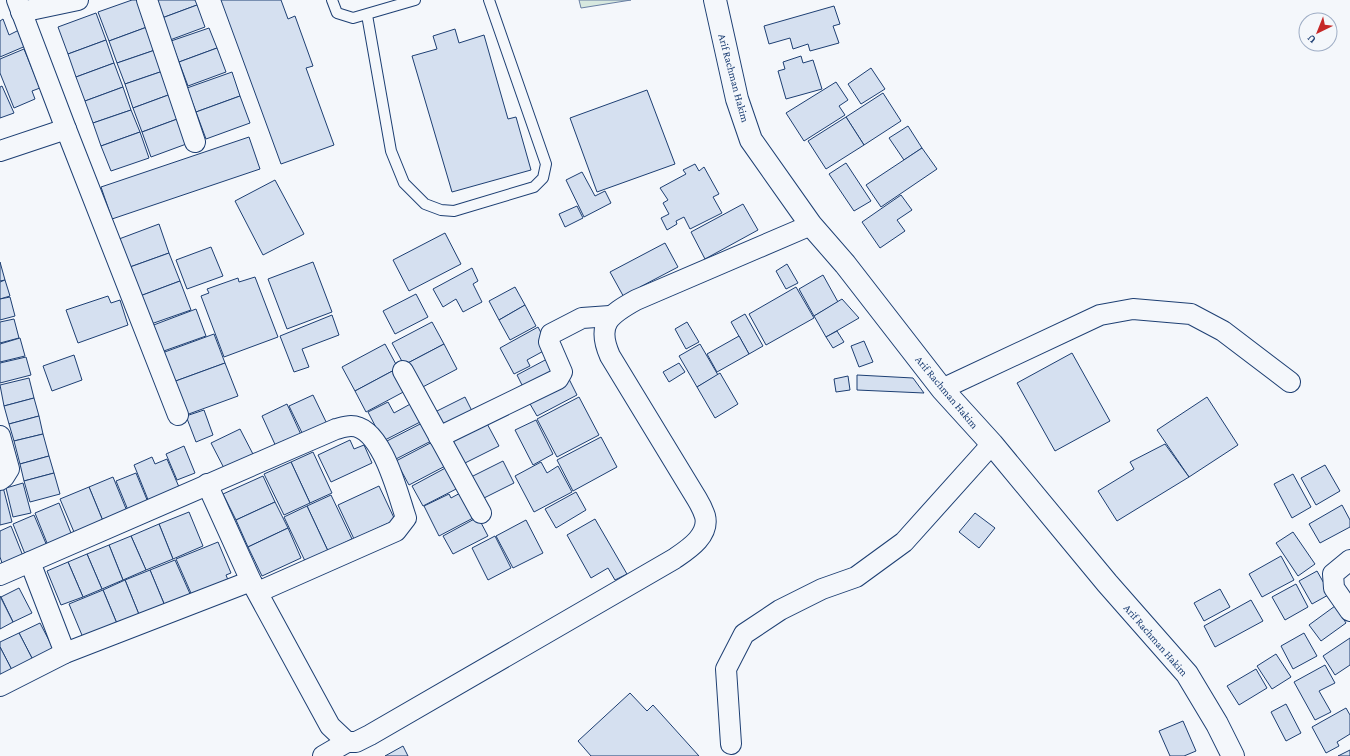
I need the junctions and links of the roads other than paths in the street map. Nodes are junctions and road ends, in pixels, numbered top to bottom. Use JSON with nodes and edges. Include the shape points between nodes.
{"nodes":[{"id":1,"x":78,"y":0,"type":"edge"},
{"id":2,"x":148,"y":0,"type":"edge"},
{"id":3,"x":332,"y":0,"type":"edge"},
{"id":4,"x":415,"y":0,"type":"edge"},
{"id":5,"x":489,"y":0,"type":"edge"},
{"id":6,"x":715,"y":0,"type":"edge"},
{"id":7,"x":19,"y":6,"type":"edge"},
{"id":8,"x":367,"y":15,"type":"junction"},
{"id":9,"x":66,"y":129,"type":"junction"},
{"id":10,"x":196,"y":142,"type":"dead end"},
{"id":11,"x":0,"y":151,"type":"edge"},
{"id":12,"x":811,"y":225,"type":"junction"},
{"id":13,"x":610,"y":316,"type":"junction"},
{"id":14,"x":403,"y":370,"type":"dead end"},
{"id":15,"x":1290,"y":382,"type":"dead end"},
{"id":16,"x":942,"y":389,"type":"junction"},
{"id":17,"x":178,"y":415,"type":"dead end"},
{"id":18,"x":0,"y":436,"type":"edge"},
{"id":19,"x":439,"y":438,"type":"junction"},
{"id":20,"x":992,"y":444,"type":"junction"},
{"id":21,"x":0,"y":480,"type":"edge"},
{"id":22,"x":207,"y":484,"type":"junction"},
{"id":23,"x":481,"y":513,"type":"dead end"},
{"id":24,"x":1350,"y":560,"type":"edge"},
{"id":25,"x":30,"y":562,"type":"junction"},
{"id":26,"x":0,"y":575,"type":"edge"},
{"id":27,"x":255,"y":586,"type":"junction"},
{"id":28,"x":1350,"y":611,"type":"edge"},
{"id":29,"x":65,"y":653,"type":"junction"},
{"id":30,"x":0,"y":686,"type":"edge"},
{"id":31,"x":347,"y":742,"type":"junction"},
{"id":32,"x":730,"y":744,"type":"dead end"},
{"id":33,"x":324,"y":756,"type":"edge"},
{"id":34,"x":1233,"y":756,"type":"edge"}],
"edges":[{"from":1,"to":7,"type":"street"},
{"from":2,"to":10,"type":"street"},
{"from":3,"to":8,"type":"lane","via":[[337,13],[353,18]]},
{"from":4,"to":8,"type":"lane"},
{"from":5,"to":8,"type":"lane","via":[[546,164],[543,178],[534,187],[454,211],[440,210],[425,204],[404,183],[391,151]]},
{"from":6,"to":12,"type":"main road","name":"Arif Rachman Hakim","via":[[737,99],[751,140]]},
{"from":7,"to":9,"type":"street"},
{"from":9,"to":11,"type":"street"},
{"from":9,"to":17,"type":"street"},
{"from":12,"to":13,"type":"street","via":[[636,300]]},
{"from":12,"to":16,"type":"main road","name":"Arif Rachman Hakim","via":[[845,264]]},
{"from":13,"to":19,"type":"street","via":[[582,318],[551,334],[548,342],[562,372],[558,379]]},
{"from":13,"to":31,"type":"street","via":[[604,332],[605,344],[697,499],[705,517],[704,528],[699,538],[691,548],[667,563],[370,735],[356,742]]},
{"from":14,"to":19,"type":"street"},
{"from":15,"to":16,"type":"street","via":[[1223,331],[1191,314],[1133,309],[1100,315]]},
{"from":16,"to":20,"type":"main road","name":"Arif Rachman Hakim"},
{"from":18,"to":21,"type":"street","via":[[9,469]]},
{"from":19,"to":23,"type":"street"},
{"from":20,"to":32,"type":"street","via":[[904,542],[856,577],[822,589],[780,610],[744,634],[726,669]]},
{"from":20,"to":34,"type":"main road","name":"Arif Rachman Hakim","via":[[1107,583],[1187,674],[1218,724]]},
{"from":22,"to":25,"type":"street"},
{"from":22,"to":27,"type":"street"},
{"from":22,"to":27,"type":"street","via":[[352,425],[364,430],[380,447],[406,518],[396,532]]},
{"from":24,"to":28,"type":"street","via":[[1333,574],[1334,588]]},
{"from":25,"to":26,"type":"street"},
{"from":25,"to":29,"type":"street"},
{"from":27,"to":29,"type":"street"},
{"from":27,"to":31,"type":"street","via":[[330,726]]},
{"from":29,"to":30,"type":"street"},
{"from":31,"to":33,"type":"street"}]}
